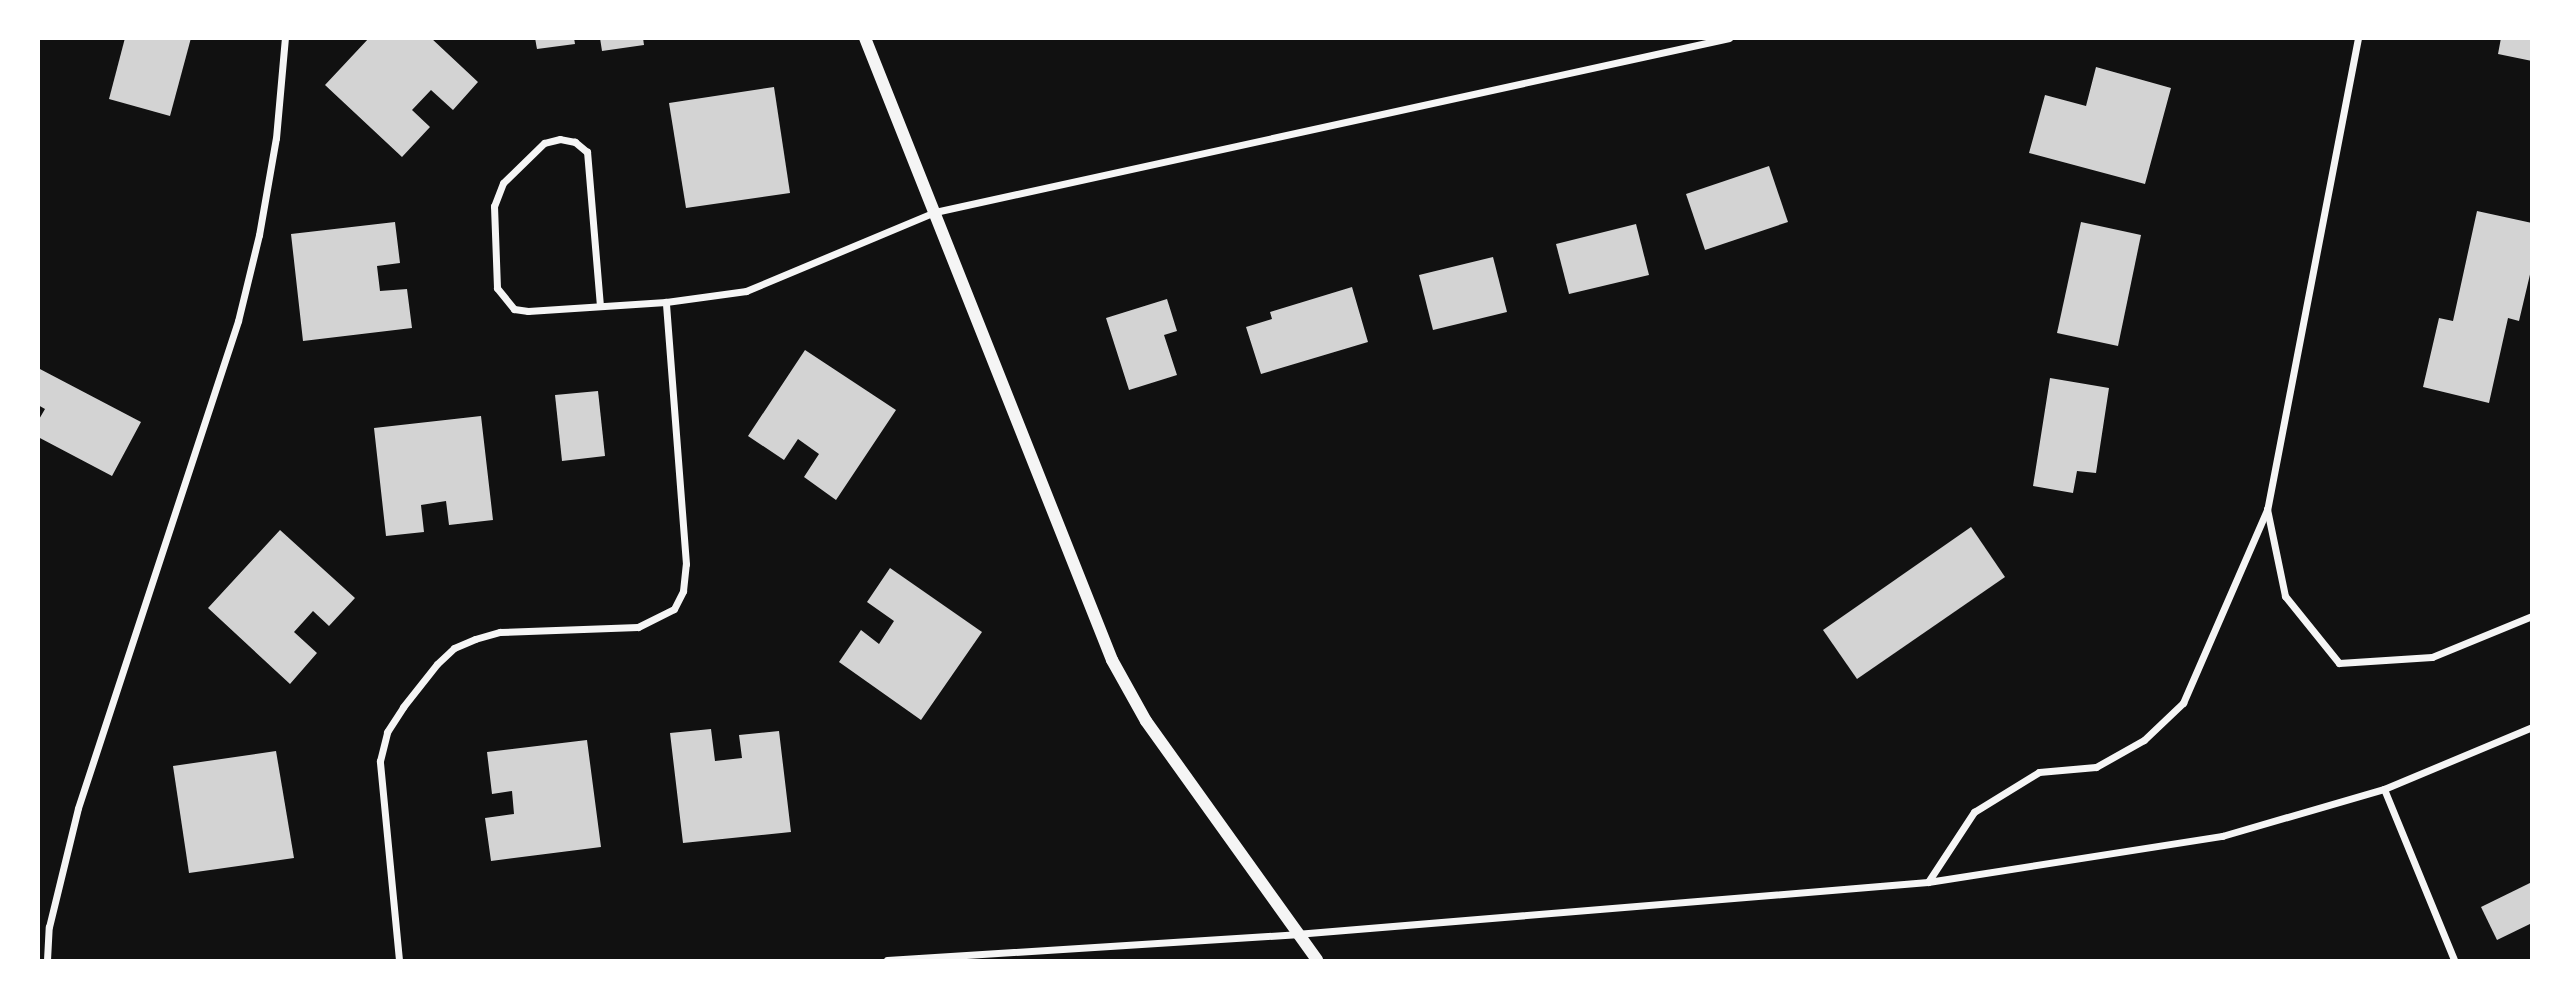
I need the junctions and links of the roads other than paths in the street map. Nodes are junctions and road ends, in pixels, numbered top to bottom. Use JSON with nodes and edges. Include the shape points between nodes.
{"nodes":[{"id":1,"x":285,"y":38,"type":"edge"},
{"id":2,"x":865,"y":38,"type":"edge"},
{"id":3,"x":1729,"y":38,"type":"edge"},
{"id":4,"x":2358,"y":38,"type":"edge"},
{"id":5,"x":935,"y":212,"type":"junction"},
{"id":6,"x":666,"y":302,"type":"junction"},
{"id":7,"x":600,"y":306,"type":"junction"},
{"id":8,"x":2267,"y":509,"type":"junction"},
{"id":9,"x":2532,"y":616,"type":"edge"},
{"id":10,"x":2532,"y":727,"type":"edge"},
{"id":11,"x":2384,"y":789,"type":"junction"},
{"id":12,"x":1928,"y":882,"type":"junction"},
{"id":13,"x":1296,"y":934,"type":"junction"},
{"id":14,"x":47,"y":961,"type":"edge"},
{"id":15,"x":399,"y":961,"type":"edge"},
{"id":16,"x":887,"y":961,"type":"edge"},
{"id":17,"x":1317,"y":961,"type":"edge"},
{"id":18,"x":2454,"y":961,"type":"edge"}],
"edges":[{"from":1,"to":14,"type":"street","via":[[276,138],[238,321],[78,808],[49,927]]},
{"from":2,"to":5,"type":"street"},
{"from":3,"to":5,"type":"street"},
{"from":4,"to":8,"type":"street"},
{"from":5,"to":6,"type":"street","via":[[746,291]]},
{"from":5,"to":13,"type":"street","via":[[1112,660],[1146,721]]},
{"from":6,"to":7,"type":"street"},
{"from":6,"to":15,"type":"street","via":[[686,564],[683,592],[674,610],[638,627],[500,632],[475,639],[454,648],[403,706],[387,732],[380,761]]},
{"from":7,"to":7,"type":"street","via":[[513,309],[497,288],[494,206],[503,183],[544,143],[560,138],[587,152]]},
{"from":8,"to":9,"type":"street","via":[[2285,596],[2339,663],[2432,657]]},
{"from":8,"to":12,"type":"street","via":[[2183,703],[2144,740],[2096,766],[2039,772],[1974,813]]},
{"from":10,"to":11,"type":"street"},
{"from":11,"to":12,"type":"street","via":[[2222,836]]},
{"from":11,"to":18,"type":"street"},
{"from":12,"to":13,"type":"street"},
{"from":13,"to":16,"type":"street"},
{"from":13,"to":17,"type":"street"}]}
